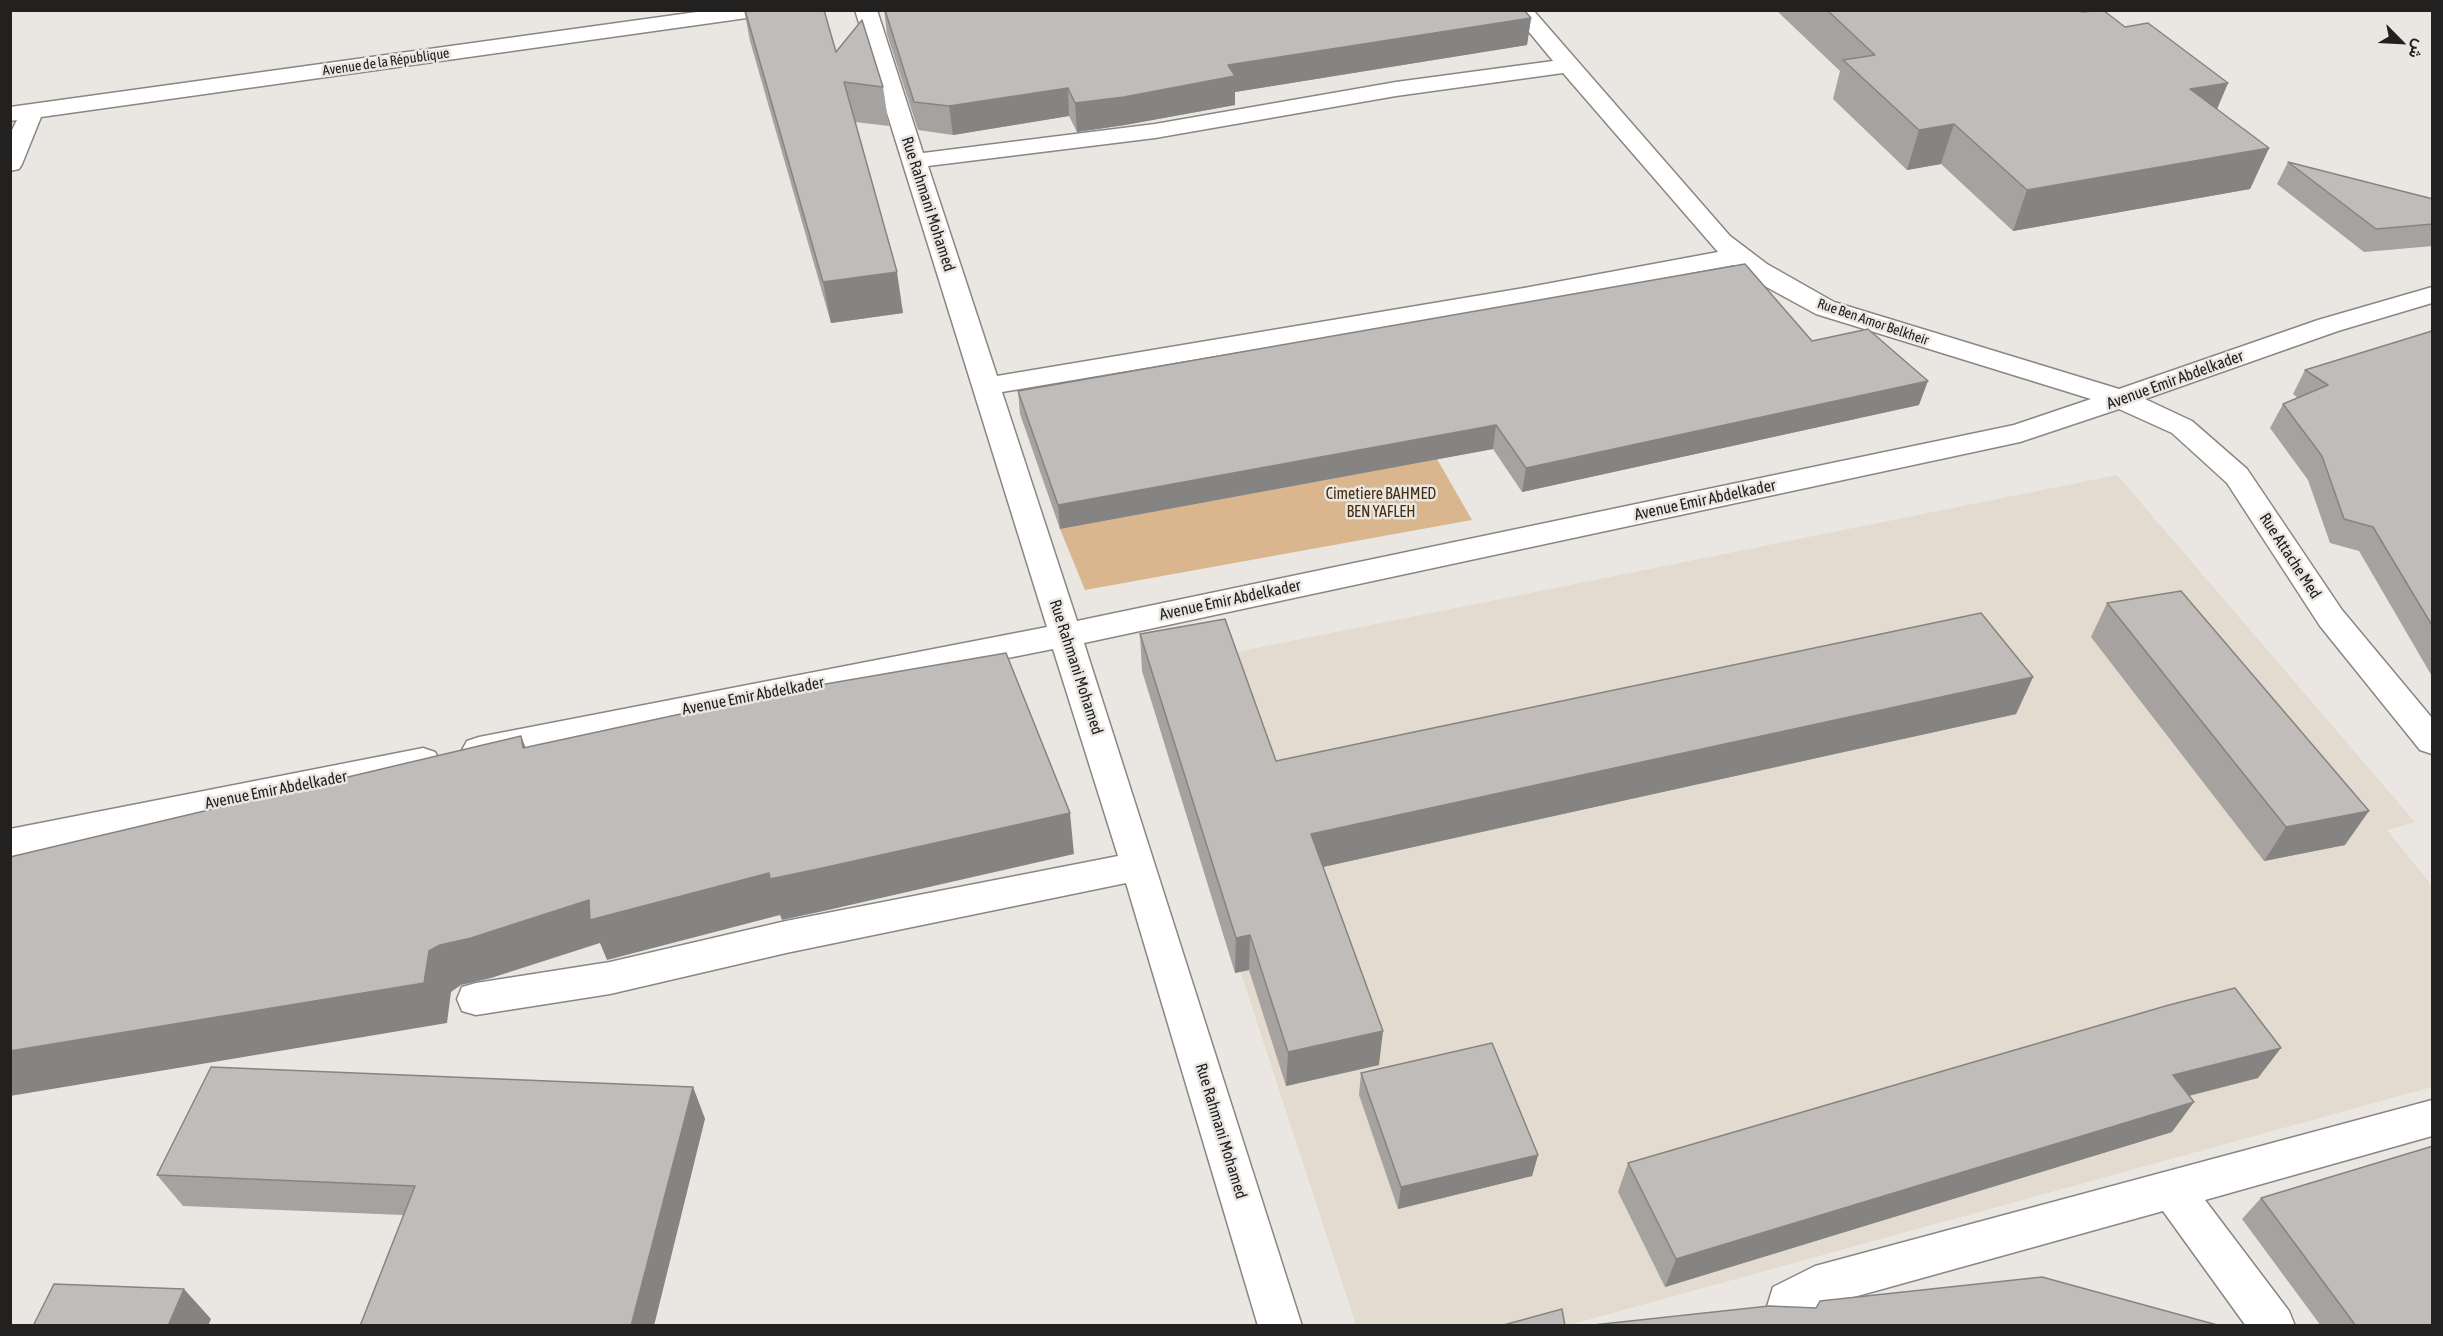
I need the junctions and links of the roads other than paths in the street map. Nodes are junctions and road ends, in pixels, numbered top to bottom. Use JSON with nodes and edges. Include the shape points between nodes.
{"nodes":[{"id":1,"x":761,"y":10,"type":"edge"},
{"id":2,"x":866,"y":10,"type":"edge"},
{"id":3,"x":1521,"y":10,"type":"edge"},
{"id":4,"x":1569,"y":65,"type":"junction"},
{"id":5,"x":21,"y":112,"type":"edge"},
{"id":6,"x":914,"y":161,"type":"junction"},
{"id":7,"x":10,"y":164,"type":"edge"},
{"id":8,"x":1737,"y":256,"type":"junction"},
{"id":9,"x":2433,"y":295,"type":"edge"},
{"id":10,"x":986,"y":386,"type":"junction"},
{"id":11,"x":2124,"y":400,"type":"junction"},
{"id":12,"x":1065,"y":635,"type":"junction"},
{"id":13,"x":2418,"y":708,"type":"edge"},
{"id":14,"x":2433,"y":741,"type":"edge"},
{"id":15,"x":10,"y":843,"type":"edge"},
{"id":16,"x":1139,"y":866,"type":"junction"},
{"id":17,"x":476,"y":999,"type":"dead end"},
{"id":18,"x":2433,"y":1118,"type":"edge"},
{"id":19,"x":2172,"y":1190,"type":"junction"},
{"id":20,"x":1281,"y":1326,"type":"edge"},
{"id":21,"x":1783,"y":1326,"type":"edge"},
{"id":22,"x":2273,"y":1326,"type":"edge"}],
"edges":[{"from":1,"to":5,"type":"street","name":"Avenue de la République"},
{"from":2,"to":6,"type":"street","name":"Rue Rahmani Mohamed"},
{"from":3,"to":4,"type":"street","name":"Rue Ben Amor Belkheir"},
{"from":4,"to":6,"type":"street","via":[[1396,89],[1155,131]]},
{"from":4,"to":8,"type":"street","name":"Rue Ben Amor Belkheir"},
{"from":5,"to":7,"type":"street"},
{"from":6,"to":10,"type":"street","name":"Rue Rahmani Mohamed"},
{"from":8,"to":10,"type":"street","via":[[1501,300]]},
{"from":8,"to":11,"type":"street","name":"Rue Ben Amor Belkheir","via":[[1780,285],[1825,308]]},
{"from":9,"to":11,"type":"street","name":"Avenue Emir Abdelkader","via":[[2359,314]]},
{"from":10,"to":12,"type":"street","name":"Rue Rahmani Mohamed"},
{"from":11,"to":12,"type":"street","name":"Avenue Emir Abdelkader","via":[[2020,433]]},
{"from":11,"to":13,"type":"street","name":"Rue Attache Med","via":[[2182,427],[2237,476],[2331,618]]},
{"from":12,"to":15,"type":"street","name":"Avenue Emir Abdelkader"},
{"from":12,"to":16,"type":"street","name":"Rue Rahmani Mohamed"},
{"from":13,"to":14,"type":"street","name":"Rue Attache Med"},
{"from":16,"to":17,"type":"street","via":[[786,937],[610,978]]},
{"from":16,"to":20,"type":"street","name":"Rue Rahmani Mohamed"},
{"from":18,"to":19,"type":"street"},
{"from":19,"to":21,"type":"street","via":[[1815,1287],[1789,1302]]},
{"from":19,"to":22,"type":"street"}]}
